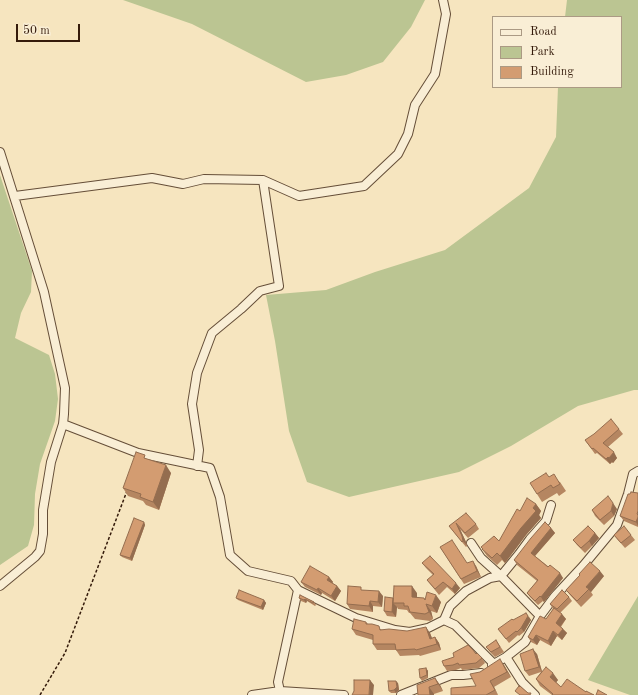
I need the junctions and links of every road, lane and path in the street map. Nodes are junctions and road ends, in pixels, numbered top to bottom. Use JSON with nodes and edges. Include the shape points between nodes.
{"nodes":[{"id":1,"x":443,"y":0,"type":"edge"},
{"id":2,"x":0,"y":152,"type":"edge"},
{"id":3,"x":263,"y":180,"type":"junction"},
{"id":4,"x":15,"y":196,"type":"junction"},
{"id":5,"x":63,"y":424,"type":"junction"},
{"id":6,"x":197,"y":466,"type":"junction"},
{"id":7,"x":638,"y":471,"type":"edge"},
{"id":8,"x":128,"y":489,"type":"edge"},
{"id":9,"x":551,"y":505,"type":"dead end"},
{"id":10,"x":471,"y":543,"type":"dead end"},
{"id":11,"x":501,"y":576,"type":"junction"},
{"id":12,"x":0,"y":586,"type":"edge"},
{"id":13,"x":298,"y":590,"type":"junction"},
{"id":14,"x":540,"y":616,"type":"junction"},
{"id":15,"x":444,"y":620,"type":"junction"},
{"id":16,"x":506,"y":657,"type":"junction"},
{"id":17,"x":494,"y":664,"type":"junction"},
{"id":18,"x":280,"y":691,"type":"junction"},
{"id":19,"x":40,"y":695,"type":"edge"},
{"id":20,"x":252,"y":695,"type":"edge"},
{"id":21,"x":344,"y":695,"type":"edge"},
{"id":22,"x":401,"y":695,"type":"edge"},
{"id":23,"x":535,"y":695,"type":"edge"}],
"edges":[{"from":1,"to":3,"type":"street","via":[[446,14],[435,74],[415,105],[408,134],[398,154],[364,186],[300,196]]},
{"from":2,"to":4,"type":"street"},
{"from":3,"to":4,"type":"street","via":[[204,179],[183,184],[152,178]]},
{"from":3,"to":6,"type":"street","via":[[279,286],[260,291],[212,333],[197,373],[192,404],[199,450]]},
{"from":4,"to":5,"type":"street","via":[[44,292],[65,388]]},
{"from":5,"to":6,"type":"street","via":[[138,453]]},
{"from":5,"to":12,"type":"street","via":[[51,462],[43,510],[40,551]]},
{"from":6,"to":13,"type":"street","via":[[210,468],[220,497],[230,555],[248,571],[291,581]]},
{"from":7,"to":14,"type":"street","via":[[633,474],[617,525]]},
{"from":8,"to":19,"type":"path","via":[[68,647]]},
{"from":9,"to":11,"type":"street","via":[[546,521]]},
{"from":10,"to":11,"type":"street","via":[[481,558]]},
{"from":11,"to":14,"type":"street"},
{"from":11,"to":15,"type":"street","via":[[490,578],[466,591],[450,606]]},
{"from":13,"to":15,"type":"street","via":[[356,618],[396,630],[410,632],[428,628]]},
{"from":13,"to":18,"type":"street","via":[[278,682]]},
{"from":14,"to":16,"type":"street","via":[[525,642]]},
{"from":15,"to":17,"type":"street","via":[[455,625]]},
{"from":16,"to":17,"type":"street"},
{"from":16,"to":23,"type":"street","via":[[522,682]]},
{"from":17,"to":22,"type":"street","via":[[481,673],[451,675]]},
{"from":18,"to":20,"type":"street"},
{"from":18,"to":21,"type":"street"}]}
